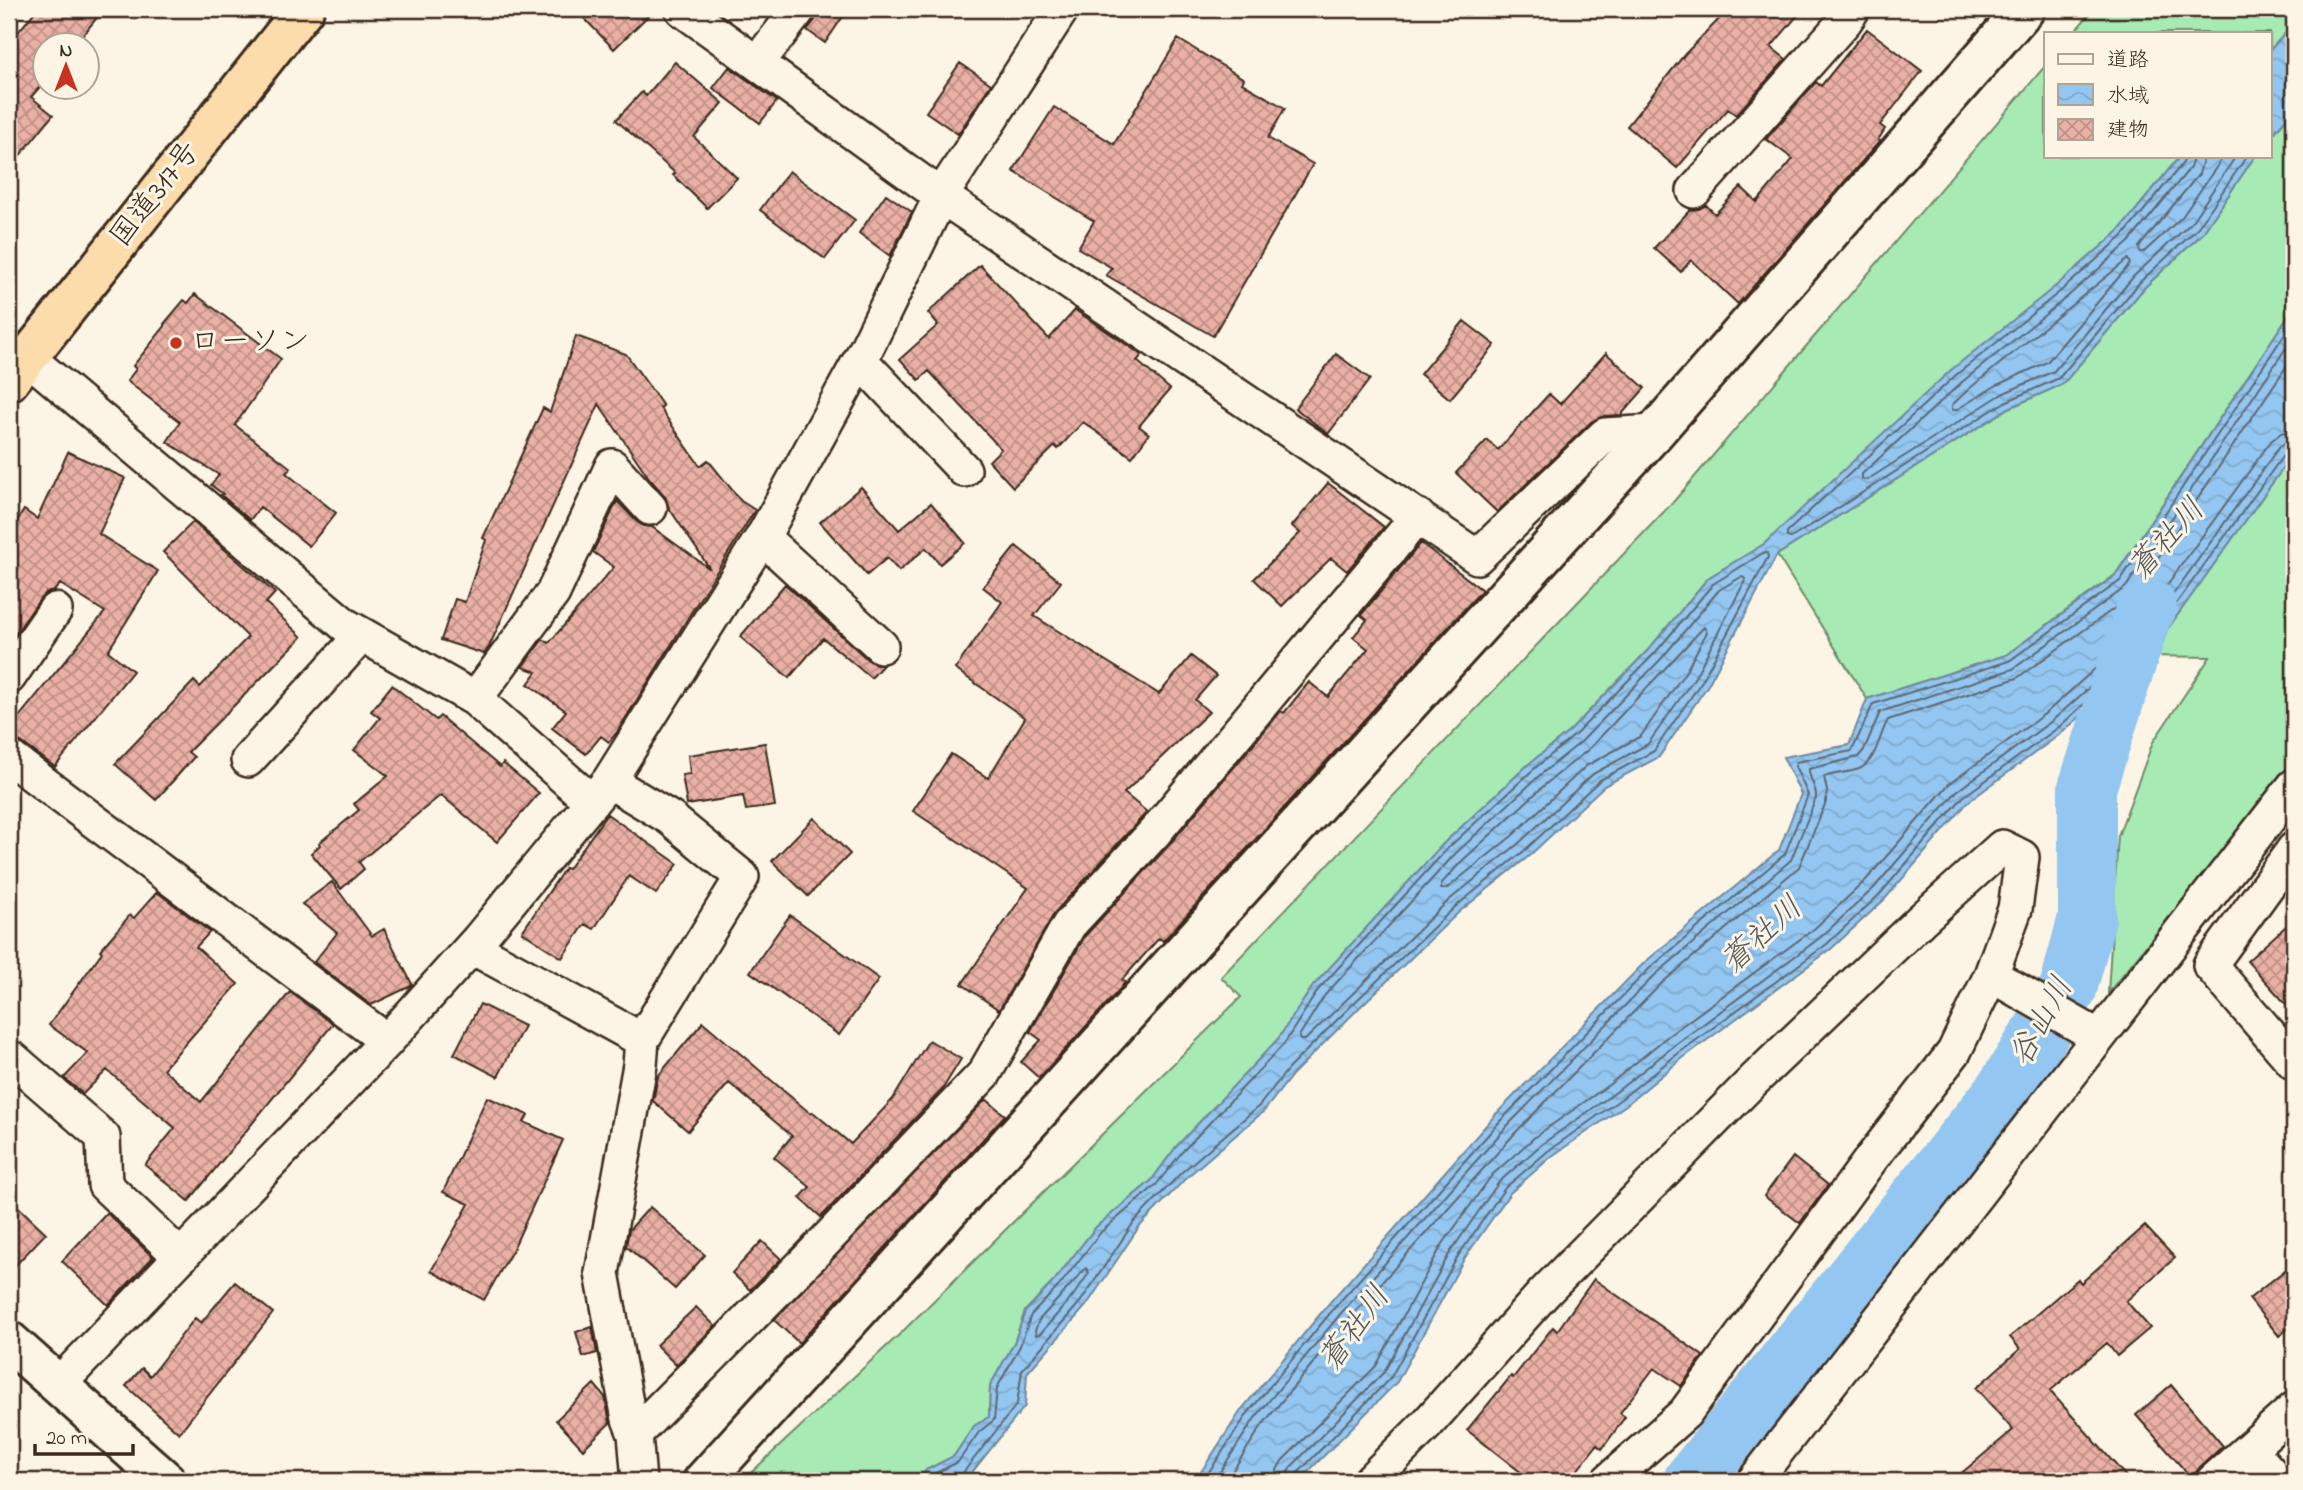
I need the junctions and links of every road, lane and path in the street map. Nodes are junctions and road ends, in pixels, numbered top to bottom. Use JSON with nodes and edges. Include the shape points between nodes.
{"nodes":[{"id":1,"x":304,"y":9,"type":"edge"},
{"id":2,"x":681,"y":9,"type":"edge"},
{"id":3,"x":799,"y":9,"type":"edge"},
{"id":4,"x":1062,"y":9,"type":"edge"},
{"id":5,"x":1853,"y":9,"type":"edge"},
{"id":6,"x":2025,"y":9,"type":"edge"},
{"id":7,"x":757,"y":63,"type":"junction"},
{"id":8,"x":1694,"y":191,"type":"dead end"},
{"id":9,"x":941,"y":196,"type":"junction"},
{"id":10,"x":860,"y":360,"type":"junction"},
{"id":11,"x":18,"y":369,"type":"edge"},
{"id":12,"x":1655,"y":432,"type":"junction"},
{"id":13,"x":964,"y":470,"type":"dead end"},
{"id":14,"x":650,"y":508,"type":"dead end"},
{"id":15,"x":1418,"y":516,"type":"junction"},
{"id":16,"x":762,"y":537,"type":"junction"},
{"id":17,"x":55,"y":610,"type":"dead end"},
{"id":18,"x":362,"y":635,"type":"junction"},
{"id":19,"x":881,"y":646,"type":"dead end"},
{"id":20,"x":9,"y":677,"type":"edge"},
{"id":21,"x":475,"y":699,"type":"junction"},
{"id":22,"x":9,"y":757,"type":"edge"},
{"id":23,"x":248,"y":760,"type":"dead end"},
{"id":24,"x":2294,"y":786,"type":"edge"},
{"id":25,"x":600,"y":792,"type":"junction"},
{"id":26,"x":2294,"y":849,"type":"edge"},
{"id":27,"x":472,"y":947,"type":"junction"},
{"id":28,"x":1991,"y":975,"type":"junction"},
{"id":29,"x":2098,"y":1036,"type":"junction"},
{"id":30,"x":642,"y":1040,"type":"junction"},
{"id":31,"x":387,"y":1041,"type":"junction"},
{"id":32,"x":13,"y":1059,"type":"dead end"},
{"id":33,"x":2294,"y":1063,"type":"edge"},
{"id":34,"x":181,"y":1256,"type":"junction"},
{"id":35,"x":9,"y":1341,"type":"edge"},
{"id":36,"x":59,"y":1384,"type":"junction"},
{"id":37,"x":2294,"y":1409,"type":"edge"},
{"id":38,"x":635,"y":1434,"type":"junction"},
{"id":39,"x":2249,"y":1450,"type":"junction"},
{"id":40,"x":166,"y":1481,"type":"edge"},
{"id":41,"x":639,"y":1481,"type":"edge"},
{"id":42,"x":702,"y":1481,"type":"edge"},
{"id":43,"x":1370,"y":1481,"type":"edge"},
{"id":44,"x":1608,"y":1481,"type":"edge"},
{"id":45,"x":1754,"y":1481,"type":"edge"},
{"id":46,"x":2213,"y":1481,"type":"edge"},
{"id":47,"x":2278,"y":1481,"type":"edge"}],
"edges":[{"from":1,"to":11,"type":"highway","name":"国道317号"},
{"from":2,"to":7,"type":"street"},
{"from":3,"to":7,"type":"street"},
{"from":4,"to":9,"type":"street"},
{"from":5,"to":8,"type":"street"},
{"from":6,"to":12,"type":"street"},
{"from":7,"to":9,"type":"street"},
{"from":9,"to":10,"type":"street"},
{"from":9,"to":15,"type":"street"},
{"from":10,"to":13,"type":"street"},
{"from":10,"to":16,"type":"street"},
{"from":11,"to":18,"type":"street"},
{"from":12,"to":15,"type":"street","via":[[1605,435],[1477,557]]},
{"from":12,"to":42,"type":"street"},
{"from":14,"to":21,"type":"street","via":[[612,466],[553,593]]},
{"from":15,"to":38,"type":"street","via":[[1155,832],[1069,925],[984,1074]]},
{"from":16,"to":19,"type":"street"},
{"from":16,"to":25,"type":"street"},
{"from":17,"to":20,"type":"street"},
{"from":18,"to":21,"type":"street"},
{"from":18,"to":23,"type":"street"},
{"from":21,"to":25,"type":"street"},
{"from":22,"to":31,"type":"street"},
{"from":24,"to":29,"type":"street"},
{"from":25,"to":27,"type":"street"},
{"from":25,"to":30,"type":"street","via":[[670,818],[741,877]]},
{"from":26,"to":33,"type":"street","via":[[2210,965]]},
{"from":27,"to":30,"type":"street"},
{"from":27,"to":31,"type":"street"},
{"from":28,"to":29,"type":"street"},
{"from":28,"to":43,"type":"street","via":[[2015,909],[2022,857],[2002,847],[1735,1100],[1544,1293]]},
{"from":28,"to":44,"type":"street","via":[[1954,1052],[1685,1413]]},
{"from":29,"to":45,"type":"street"},
{"from":30,"to":38,"type":"street","via":[[602,1273]]},
{"from":31,"to":34,"type":"street"},
{"from":32,"to":34,"type":"street","via":[[103,1137],[105,1185]]},
{"from":34,"to":36,"type":"street"},
{"from":35,"to":36,"type":"street"},
{"from":36,"to":40,"type":"street"},
{"from":37,"to":39,"type":"street"},
{"from":38,"to":41,"type":"street"},
{"from":39,"to":46,"type":"street"},
{"from":39,"to":47,"type":"street"}]}
